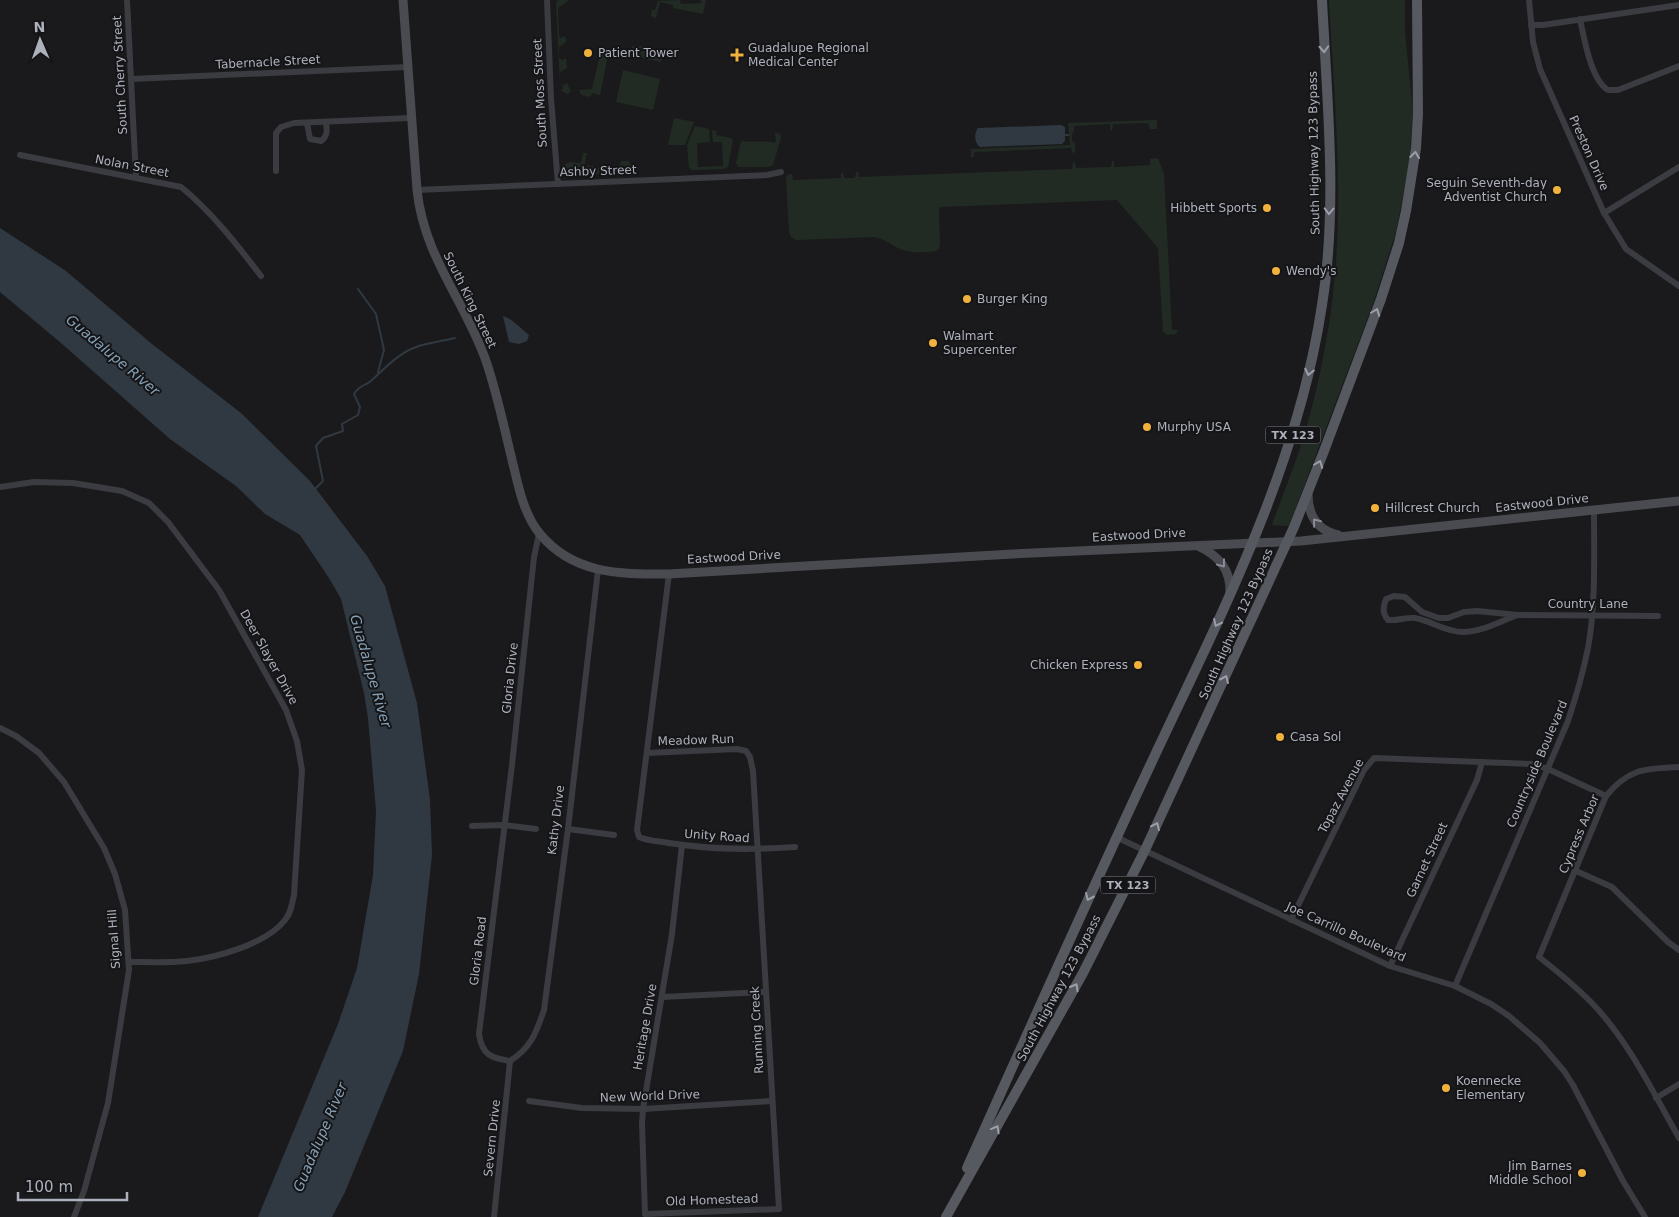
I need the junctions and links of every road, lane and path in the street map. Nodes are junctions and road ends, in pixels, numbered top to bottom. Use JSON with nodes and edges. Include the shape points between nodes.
{"nodes":[{"id":1,"x":127,"y":0,"type":"edge"},
{"id":2,"x":403,"y":0,"type":"edge"},
{"id":3,"x":547,"y":0,"type":"edge"},
{"id":4,"x":1322,"y":0,"type":"edge"},
{"id":5,"x":1417,"y":0,"type":"edge"},
{"id":6,"x":1529,"y":0,"type":"edge"},
{"id":7,"x":1679,"y":5,"type":"edge"},
{"id":8,"x":1580,"y":19,"type":"junction"},
{"id":9,"x":1531,"y":25,"type":"junction"},
{"id":10,"x":1679,"y":66,"type":"edge"},
{"id":11,"x":407,"y":67,"type":"junction"},
{"id":12,"x":131,"y":79,"type":"junction"},
{"id":13,"x":410,"y":118,"type":"junction"},
{"id":14,"x":326,"y":122,"type":"junction"},
{"id":15,"x":307,"y":123,"type":"junction"},
{"id":16,"x":20,"y":155,"type":"dead end"},
{"id":17,"x":1679,"y":167,"type":"edge"},
{"id":18,"x":276,"y":171,"type":"dead end"},
{"id":19,"x":781,"y":172,"type":"dead end"},
{"id":20,"x":136,"y":178,"type":"junction"},
{"id":21,"x":558,"y":184,"type":"junction"},
{"id":22,"x":417,"y":190,"type":"junction"},
{"id":23,"x":1604,"y":213,"type":"junction"},
{"id":24,"x":262,"y":276,"type":"dead end"},
{"id":25,"x":1679,"y":286,"type":"edge"},
{"id":26,"x":0,"y":487,"type":"edge"},
{"id":27,"x":1308,"y":492,"type":"junction"},
{"id":28,"x":1679,"y":501,"type":"edge"},
{"id":29,"x":1594,"y":510,"type":"junction"},
{"id":30,"x":539,"y":534,"type":"junction"},
{"id":31,"x":1343,"y":537,"type":"junction"},
{"id":32,"x":1287,"y":542,"type":"junction"},
{"id":33,"x":1253,"y":543,"type":"junction"},
{"id":34,"x":1195,"y":545,"type":"junction"},
{"id":35,"x":598,"y":570,"type":"junction"},
{"id":36,"x":669,"y":574,"type":"junction"},
{"id":37,"x":1230,"y":596,"type":"junction"},
{"id":38,"x":1518,"y":615,"type":"junction"},
{"id":39,"x":1591,"y":615,"type":"junction"},
{"id":40,"x":1658,"y":616,"type":"dead end"},
{"id":41,"x":1430,"y":619,"type":"junction"},
{"id":42,"x":0,"y":728,"type":"edge"},
{"id":43,"x":746,"y":751,"type":"joint"},
{"id":44,"x":647,"y":753,"type":"junction"},
{"id":45,"x":1482,"y":762,"type":"junction"},
{"id":46,"x":1679,"y":767,"type":"edge"},
{"id":47,"x":1548,"y":769,"type":"junction"},
{"id":48,"x":1606,"y":796,"type":"junction"},
{"id":49,"x":504,"y":825,"type":"junction"},
{"id":50,"x":472,"y":826,"type":"dead end"},
{"id":51,"x":536,"y":829,"type":"dead end"},
{"id":52,"x":568,"y":829,"type":"junction"},
{"id":53,"x":614,"y":835,"type":"dead end"},
{"id":54,"x":1116,"y":837,"type":"junction"},
{"id":55,"x":682,"y":845,"type":"junction"},
{"id":56,"x":795,"y":847,"type":"dead end"},
{"id":57,"x":756,"y":850,"type":"junction"},
{"id":58,"x":1145,"y":850,"type":"junction"},
{"id":59,"x":1576,"y":871,"type":"junction"},
{"id":60,"x":1290,"y":920,"type":"junction"},
{"id":61,"x":1679,"y":950,"type":"edge"},
{"id":62,"x":129,"y":962,"type":"junction"},
{"id":63,"x":1390,"y":966,"type":"junction"},
{"id":64,"x":1455,"y":986,"type":"junction"},
{"id":65,"x":766,"y":992,"type":"junction"},
{"id":66,"x":662,"y":997,"type":"junction"},
{"id":67,"x":510,"y":1062,"type":"junction"},
{"id":68,"x":1679,"y":1084,"type":"edge"},
{"id":69,"x":1656,"y":1098,"type":"junction"},
{"id":70,"x":529,"y":1101,"type":"dead end"},
{"id":71,"x":772,"y":1101,"type":"junction"},
{"id":72,"x":643,"y":1109,"type":"junction"},
{"id":73,"x":1679,"y":1138,"type":"edge"},
{"id":74,"x":779,"y":1209,"type":"joint"},
{"id":75,"x":645,"y":1214,"type":"joint"},
{"id":76,"x":74,"y":1217,"type":"edge"},
{"id":77,"x":494,"y":1217,"type":"edge"},
{"id":78,"x":946,"y":1217,"type":"edge"},
{"id":79,"x":1645,"y":1217,"type":"edge"}],
"edges":[{"from":1,"to":12,"type":"street","name":"South Cherry Street"},
{"from":2,"to":11,"type":"main road","name":"South King Street"},
{"from":3,"to":21,"type":"street","name":"South Moss Street"},
{"from":4,"to":33,"type":"main road","name":"South Highway 123 Bypass","number":"TX 123","one_way":true,"via":[[1329,154],[1328,245],[1323,302],[1302,404],[1278,480]]},
{"from":27,"to":5,"type":"main road","name":"South Highway 123 Bypass","number":"TX 123","one_way":true,"via":[[1382,299],[1399,243],[1414,165],[1418,114]]},
{"from":6,"to":9,"type":"street","name":"Preston Drive"},
{"from":7,"to":8,"type":"street"},
{"from":8,"to":9,"type":"street"},
{"from":8,"to":10,"type":"street","via":[[1587,53],[1601,84],[1608,90],[1618,90]]},
{"from":9,"to":23,"type":"street","name":"Preston Drive","via":[[1542,76]]},
{"from":11,"to":12,"type":"street","name":"Tabernacle Street"},
{"from":11,"to":13,"type":"main road","name":"South King Street"},
{"from":12,"to":20,"type":"street","name":"South Cherry Street"},
{"from":13,"to":14,"type":"street"},
{"from":13,"to":22,"type":"main road","name":"South King Street"},
{"from":14,"to":15,"type":"street"},
{"from":14,"to":15,"type":"street","via":[[326,138],[321,142],[310,139]]},
{"from":15,"to":18,"type":"street","via":[[281,126],[276,133]]},
{"from":16,"to":20,"type":"street","name":"Nolan Street"},
{"from":17,"to":23,"type":"street"},
{"from":19,"to":21,"type":"street","name":"Ashby Street"},
{"from":20,"to":24,"type":"street","name":"Nolan Street","via":[[181,187]]},
{"from":21,"to":22,"type":"street","name":"Ashby Street"},
{"from":22,"to":30,"type":"main road","name":"South King Street","via":[[429,243],[486,361],[520,492]]},
{"from":23,"to":25,"type":"street","name":"Preston Drive","via":[[1626,249]]},
{"from":26,"to":62,"type":"street","name":"Deer Slayer Drive","via":[[34,482],[73,483],[122,491],[149,504],[168,522],[219,590],[286,710],[297,741],[302,770],[294,895],[292,909],[285,920],[277,929],[249,945],[214,957],[185,962]]},
{"from":31,"to":27,"type":"main road","one_way":true,"via":[[1326,531],[1315,522],[1309,510]]},
{"from":27,"to":32,"type":"main road","name":"South Highway 123 Bypass","number":"TX 123"},
{"from":28,"to":29,"type":"main road","name":"Eastwood Drive"},
{"from":29,"to":31,"type":"main road","name":"Eastwood Drive"},
{"from":29,"to":39,"type":"street","name":"Countryside Boulevard"},
{"from":30,"to":35,"type":"main road","name":"South King Street","via":[[573,560]]},
{"from":30,"to":49,"type":"street","name":"Gloria Drive"},
{"from":31,"to":32,"type":"main road","name":"Eastwood Drive"},
{"from":32,"to":33,"type":"main road","name":"Eastwood Drive"},
{"from":58,"to":32,"type":"main road","name":"South Highway 123 Bypass","number":"TX 123","one_way":true},
{"from":33,"to":34,"type":"main road","name":"Eastwood Drive"},
{"from":33,"to":37,"type":"main road","name":"South Highway 123 Bypass","number":"TX 123"},
{"from":34,"to":36,"type":"main road","name":"Eastwood Drive"},
{"from":34,"to":37,"type":"main road","one_way":true,"via":[[1213,554],[1224,566]]},
{"from":35,"to":36,"type":"main road","name":"Eastwood Drive"},
{"from":35,"to":52,"type":"street","name":"Kathy Drive"},
{"from":36,"to":44,"type":"street"},
{"from":37,"to":54,"type":"main road","name":"South Highway 123 Bypass","number":"TX 123","one_way":true},
{"from":38,"to":39,"type":"street","name":"Country Lane"},
{"from":38,"to":41,"type":"street","name":"Country Lane","via":[[1477,611]]},
{"from":38,"to":41,"type":"street","name":"Country Lane","via":[[1463,632],[1452,631]]},
{"from":39,"to":40,"type":"street","name":"Country Lane"},
{"from":39,"to":47,"type":"street","name":"Countryside Boulevard","via":[[1579,691]]},
{"from":41,"to":41,"type":"street","name":"Country Lane","via":[[1405,597],[1386,599],[1383,607],[1388,620]]},
{"from":42,"to":62,"type":"street","name":"Signal Hill","via":[[38,753],[64,782],[104,848],[125,910]]},
{"from":43,"to":44,"type":"street","name":"Meadow Run"},
{"from":43,"to":57,"type":"street","name":"Running Creek","via":[[752,771]]},
{"from":44,"to":55,"type":"street","name":"Unity Road","via":[[637,830],[639,837]]},
{"from":45,"to":47,"type":"street","name":"Topaz Avenue","via":[[1532,764]]},
{"from":45,"to":60,"type":"street","name":"Topaz Avenue","via":[[1374,758],[1364,770]]},
{"from":45,"to":63,"type":"street","name":"Garnet Street","via":[[1477,780]]},
{"from":46,"to":48,"type":"street","name":"Cypress Arbor","via":[[1651,768],[1629,774]]},
{"from":47,"to":48,"type":"street","name":"Topaz Avenue"},
{"from":47,"to":64,"type":"street","name":"Countryside Boulevard"},
{"from":48,"to":59,"type":"street","name":"Cypress Arbor"},
{"from":49,"to":50,"type":"street"},
{"from":49,"to":51,"type":"street"},
{"from":49,"to":67,"type":"street","name":"Gloria Road","via":[[480,1034],[485,1052]]},
{"from":52,"to":53,"type":"street"},
{"from":52,"to":67,"type":"street","name":"Kathy Drive","via":[[544,1010],[530,1044]]},
{"from":54,"to":58,"type":"street","name":"Joe Carrillo Boulevard"},
{"from":54,"to":78,"type":"main road","name":"South Highway 123 Bypass","number":"TX 123","one_way":true},
{"from":55,"to":57,"type":"street","name":"Unity Road"},
{"from":55,"to":66,"type":"street","name":"Heritage Drive"},
{"from":56,"to":57,"type":"street","name":"Unity Road"},
{"from":57,"to":65,"type":"street","name":"Running Creek"},
{"from":58,"to":60,"type":"street","name":"Joe Carrillo Boulevard"},
{"from":78,"to":58,"type":"main road","name":"South Highway 123 Bypass","number":"TX 123","one_way":true,"via":[[1083,973]]},
{"from":59,"to":61,"type":"street","via":[[1612,887]]},
{"from":59,"to":69,"type":"street","name":"Cypress Arbor","via":[[1539,957],[1577,988],[1611,1025]]},
{"from":60,"to":63,"type":"street","name":"Joe Carrillo Boulevard"},
{"from":62,"to":76,"type":"street","name":"Signal Hill","via":[[108,1103]]},
{"from":63,"to":64,"type":"street","name":"Joe Carrillo Boulevard"},
{"from":64,"to":79,"type":"street","name":"Joe Carrillo Boulevard","via":[[1509,1016],[1551,1056],[1573,1085]]},
{"from":65,"to":66,"type":"street"},
{"from":65,"to":71,"type":"street","name":"Running Creek"},
{"from":66,"to":72,"type":"street","name":"Heritage Drive"},
{"from":67,"to":77,"type":"street","name":"Severn Drive"},
{"from":68,"to":69,"type":"street"},
{"from":69,"to":73,"type":"street"},
{"from":70,"to":72,"type":"street","name":"New World Drive","via":[[582,1108]]},
{"from":71,"to":72,"type":"street","name":"New World Drive"},
{"from":71,"to":74,"type":"street","name":"Running Creek"},
{"from":72,"to":75,"type":"street","name":"Heritage Drive"},
{"from":74,"to":75,"type":"street","name":"Old Homestead"}]}
